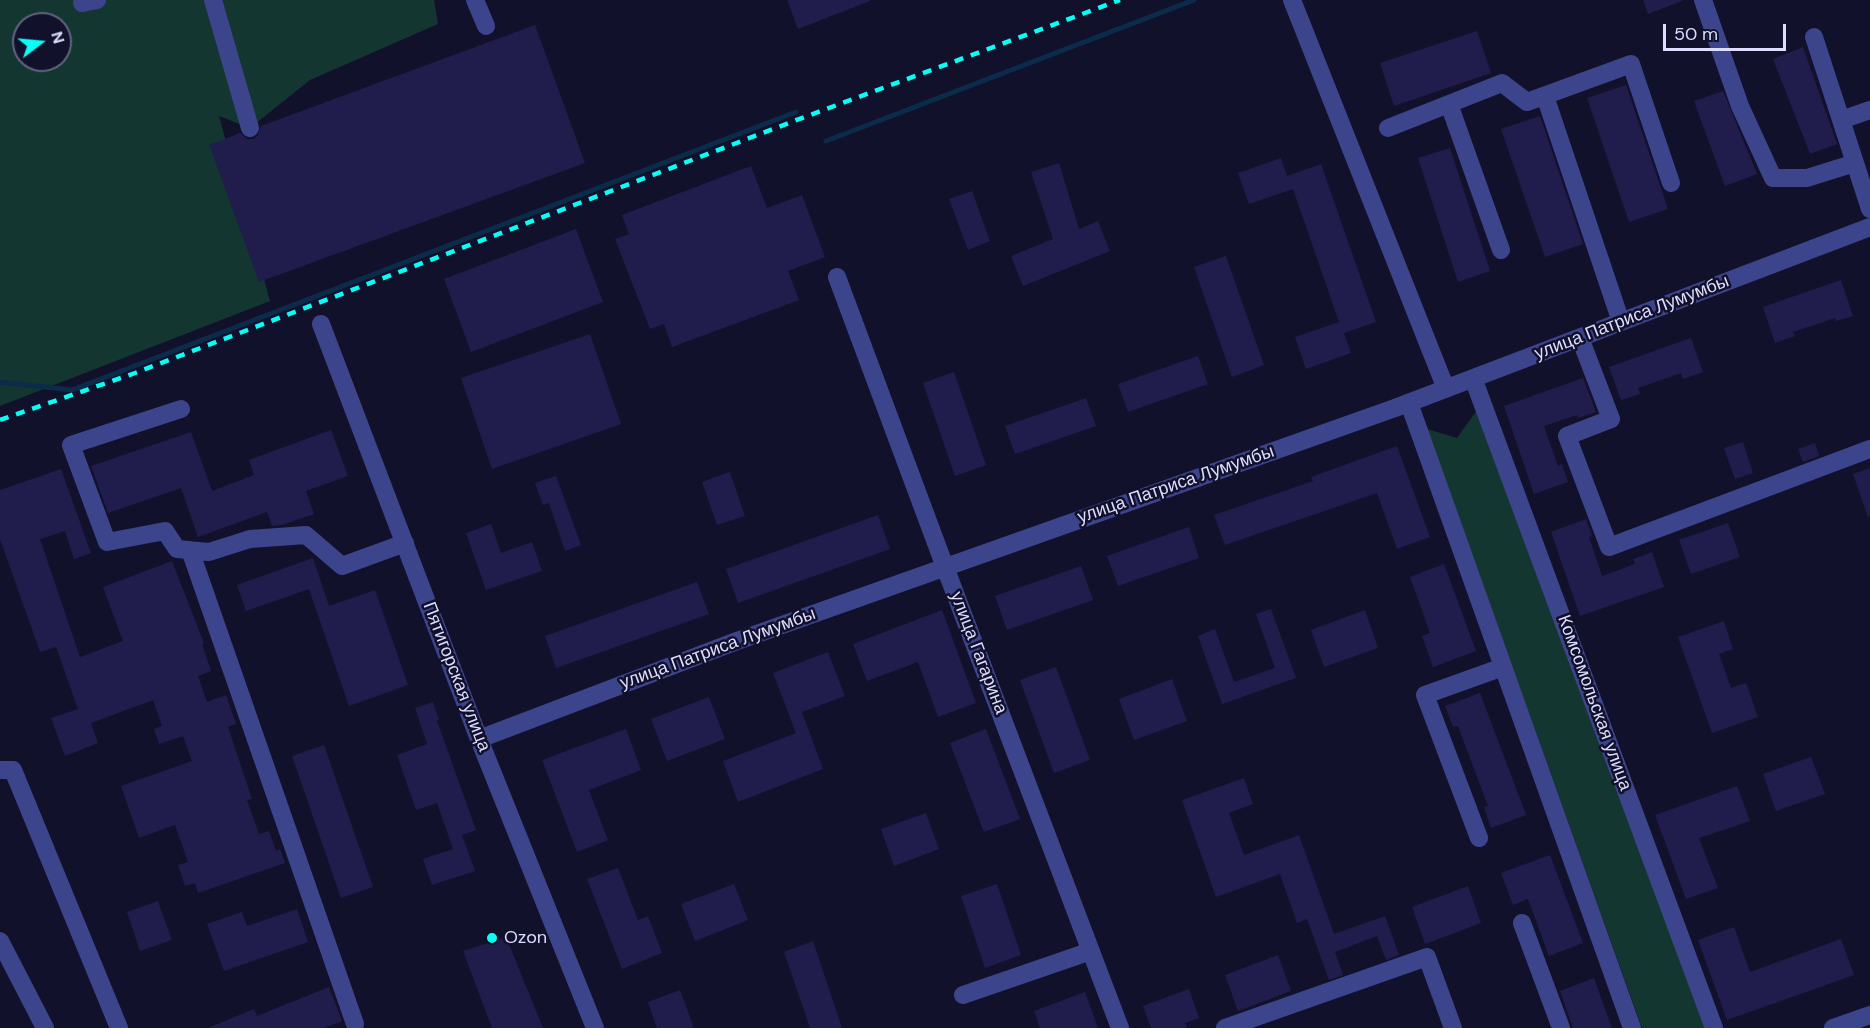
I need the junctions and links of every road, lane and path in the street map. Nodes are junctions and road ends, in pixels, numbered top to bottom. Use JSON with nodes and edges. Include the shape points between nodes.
{"nodes":[{"id":1,"x":213,"y":0,"type":"edge"},
{"id":2,"x":475,"y":0,"type":"edge"},
{"id":3,"x":1292,"y":0,"type":"edge"},
{"id":4,"x":1703,"y":0,"type":"edge"},
{"id":5,"x":486,"y":26,"type":"dead end"},
{"id":6,"x":1814,"y":37,"type":"dead end"},
{"id":7,"x":1545,"y":96,"type":"junction"},
{"id":8,"x":1449,"y":104,"type":"junction"},
{"id":9,"x":1870,"y":110,"type":"edge"},
{"id":10,"x":1841,"y":120,"type":"junction"},
{"id":11,"x":250,"y":128,"type":"dead end"},
{"id":12,"x":1388,"y":128,"type":"dead end"},
{"id":13,"x":1855,"y":163,"type":"junction"},
{"id":14,"x":1671,"y":183,"type":"dead end"},
{"id":15,"x":1870,"y":209,"type":"edge"},
{"id":16,"x":1870,"y":227,"type":"edge"},
{"id":17,"x":1501,"y":250,"type":"dead end"},
{"id":18,"x":837,"y":277,"type":"dead end"},
{"id":19,"x":1621,"y":322,"type":"junction"},
{"id":20,"x":321,"y":324,"type":"dead end"},
{"id":21,"x":1580,"y":338,"type":"junction"},
{"id":22,"x":1473,"y":378,"type":"junction"},
{"id":23,"x":1446,"y":389,"type":"junction"},
{"id":24,"x":1409,"y":403,"type":"junction"},
{"id":25,"x":181,"y":410,"type":"dead end"},
{"id":26,"x":1870,"y":449,"type":"edge"},
{"id":27,"x":405,"y":543,"type":"junction"},
{"id":28,"x":190,"y":550,"type":"junction"},
{"id":29,"x":945,"y":567,"type":"junction"},
{"id":30,"x":1503,"y":667,"type":"junction"},
{"id":31,"x":479,"y":739,"type":"junction"},
{"id":32,"x":0,"y":770,"type":"edge"},
{"id":33,"x":1479,"y":838,"type":"dead end"},
{"id":34,"x":1522,"y":923,"type":"dead end"},
{"id":35,"x":0,"y":941,"type":"edge"},
{"id":36,"x":1091,"y":951,"type":"junction"},
{"id":37,"x":963,"y":995,"type":"dead end"},
{"id":38,"x":1870,"y":1015,"type":"edge"},
{"id":39,"x":354,"y":1024,"type":"dead end"},
{"id":40,"x":45,"y":1028,"type":"edge"},
{"id":41,"x":120,"y":1028,"type":"edge"},
{"id":42,"x":595,"y":1028,"type":"edge"},
{"id":43,"x":1120,"y":1028,"type":"edge"},
{"id":44,"x":1225,"y":1028,"type":"edge"},
{"id":45,"x":1453,"y":1028,"type":"edge"},
{"id":46,"x":1561,"y":1028,"type":"edge"},
{"id":47,"x":1632,"y":1028,"type":"edge"},
{"id":48,"x":1714,"y":1028,"type":"edge"},
{"id":49,"x":1833,"y":1028,"type":"edge"}],
"edges":[{"from":1,"to":11,"type":"street"},
{"from":2,"to":5,"type":"street"},
{"from":3,"to":23,"type":"street"},
{"from":4,"to":13,"type":"street","via":[[1740,106],[1773,178],[1807,178]]},
{"from":6,"to":10,"type":"street"},
{"from":7,"to":8,"type":"street","via":[[1527,102],[1502,83]]},
{"from":7,"to":14,"type":"street","via":[[1631,64]]},
{"from":7,"to":19,"type":"street"},
{"from":8,"to":12,"type":"street"},
{"from":8,"to":17,"type":"street"},
{"from":9,"to":10,"type":"street"},
{"from":10,"to":13,"type":"street"},
{"from":13,"to":15,"type":"street"},
{"from":16,"to":19,"type":"street","name":"улица Патриса Лумумбы"},
{"from":18,"to":29,"type":"street","name":"улица Гагарина"},
{"from":19,"to":21,"type":"street","name":"улица Патриса Лумумбы"},
{"from":20,"to":27,"type":"street","name":"Пятигорская улица"},
{"from":21,"to":22,"type":"street","name":"улица Патриса Лумумбы"},
{"from":21,"to":26,"type":"street","via":[[1611,419],[1567,436],[1609,548]]},
{"from":22,"to":23,"type":"street","name":"улица Патриса Лумумбы"},
{"from":22,"to":48,"type":"street","name":"Комсомольская улица"},
{"from":23,"to":24,"type":"street","name":"улица Патриса Лумумбы"},
{"from":24,"to":29,"type":"street","name":"улица Патриса Лумумбы"},
{"from":24,"to":30,"type":"street"},
{"from":25,"to":28,"type":"street","via":[[71,445],[106,542],[165,531],[177,549]]},
{"from":27,"to":28,"type":"street","via":[[342,566],[306,535],[250,539],[209,552]]},
{"from":27,"to":31,"type":"street","name":"Пятигорская улица"},
{"from":28,"to":39,"type":"street"},
{"from":29,"to":31,"type":"street","name":"улица Патриса Лумумбы","via":[[737,640]]},
{"from":29,"to":36,"type":"street","name":"улица Гагарина"},
{"from":30,"to":33,"type":"street","via":[[1425,695]]},
{"from":30,"to":47,"type":"street"},
{"from":31,"to":42,"type":"street","name":"Пятигорская улица"},
{"from":32,"to":41,"type":"street","via":[[13,770]]},
{"from":34,"to":46,"type":"street"},
{"from":35,"to":40,"type":"street"},
{"from":36,"to":37,"type":"street"},
{"from":36,"to":43,"type":"street","name":"улица Гагарина"},
{"from":38,"to":49,"type":"street"},
{"from":44,"to":45,"type":"street","via":[[1427,957]]}]}
